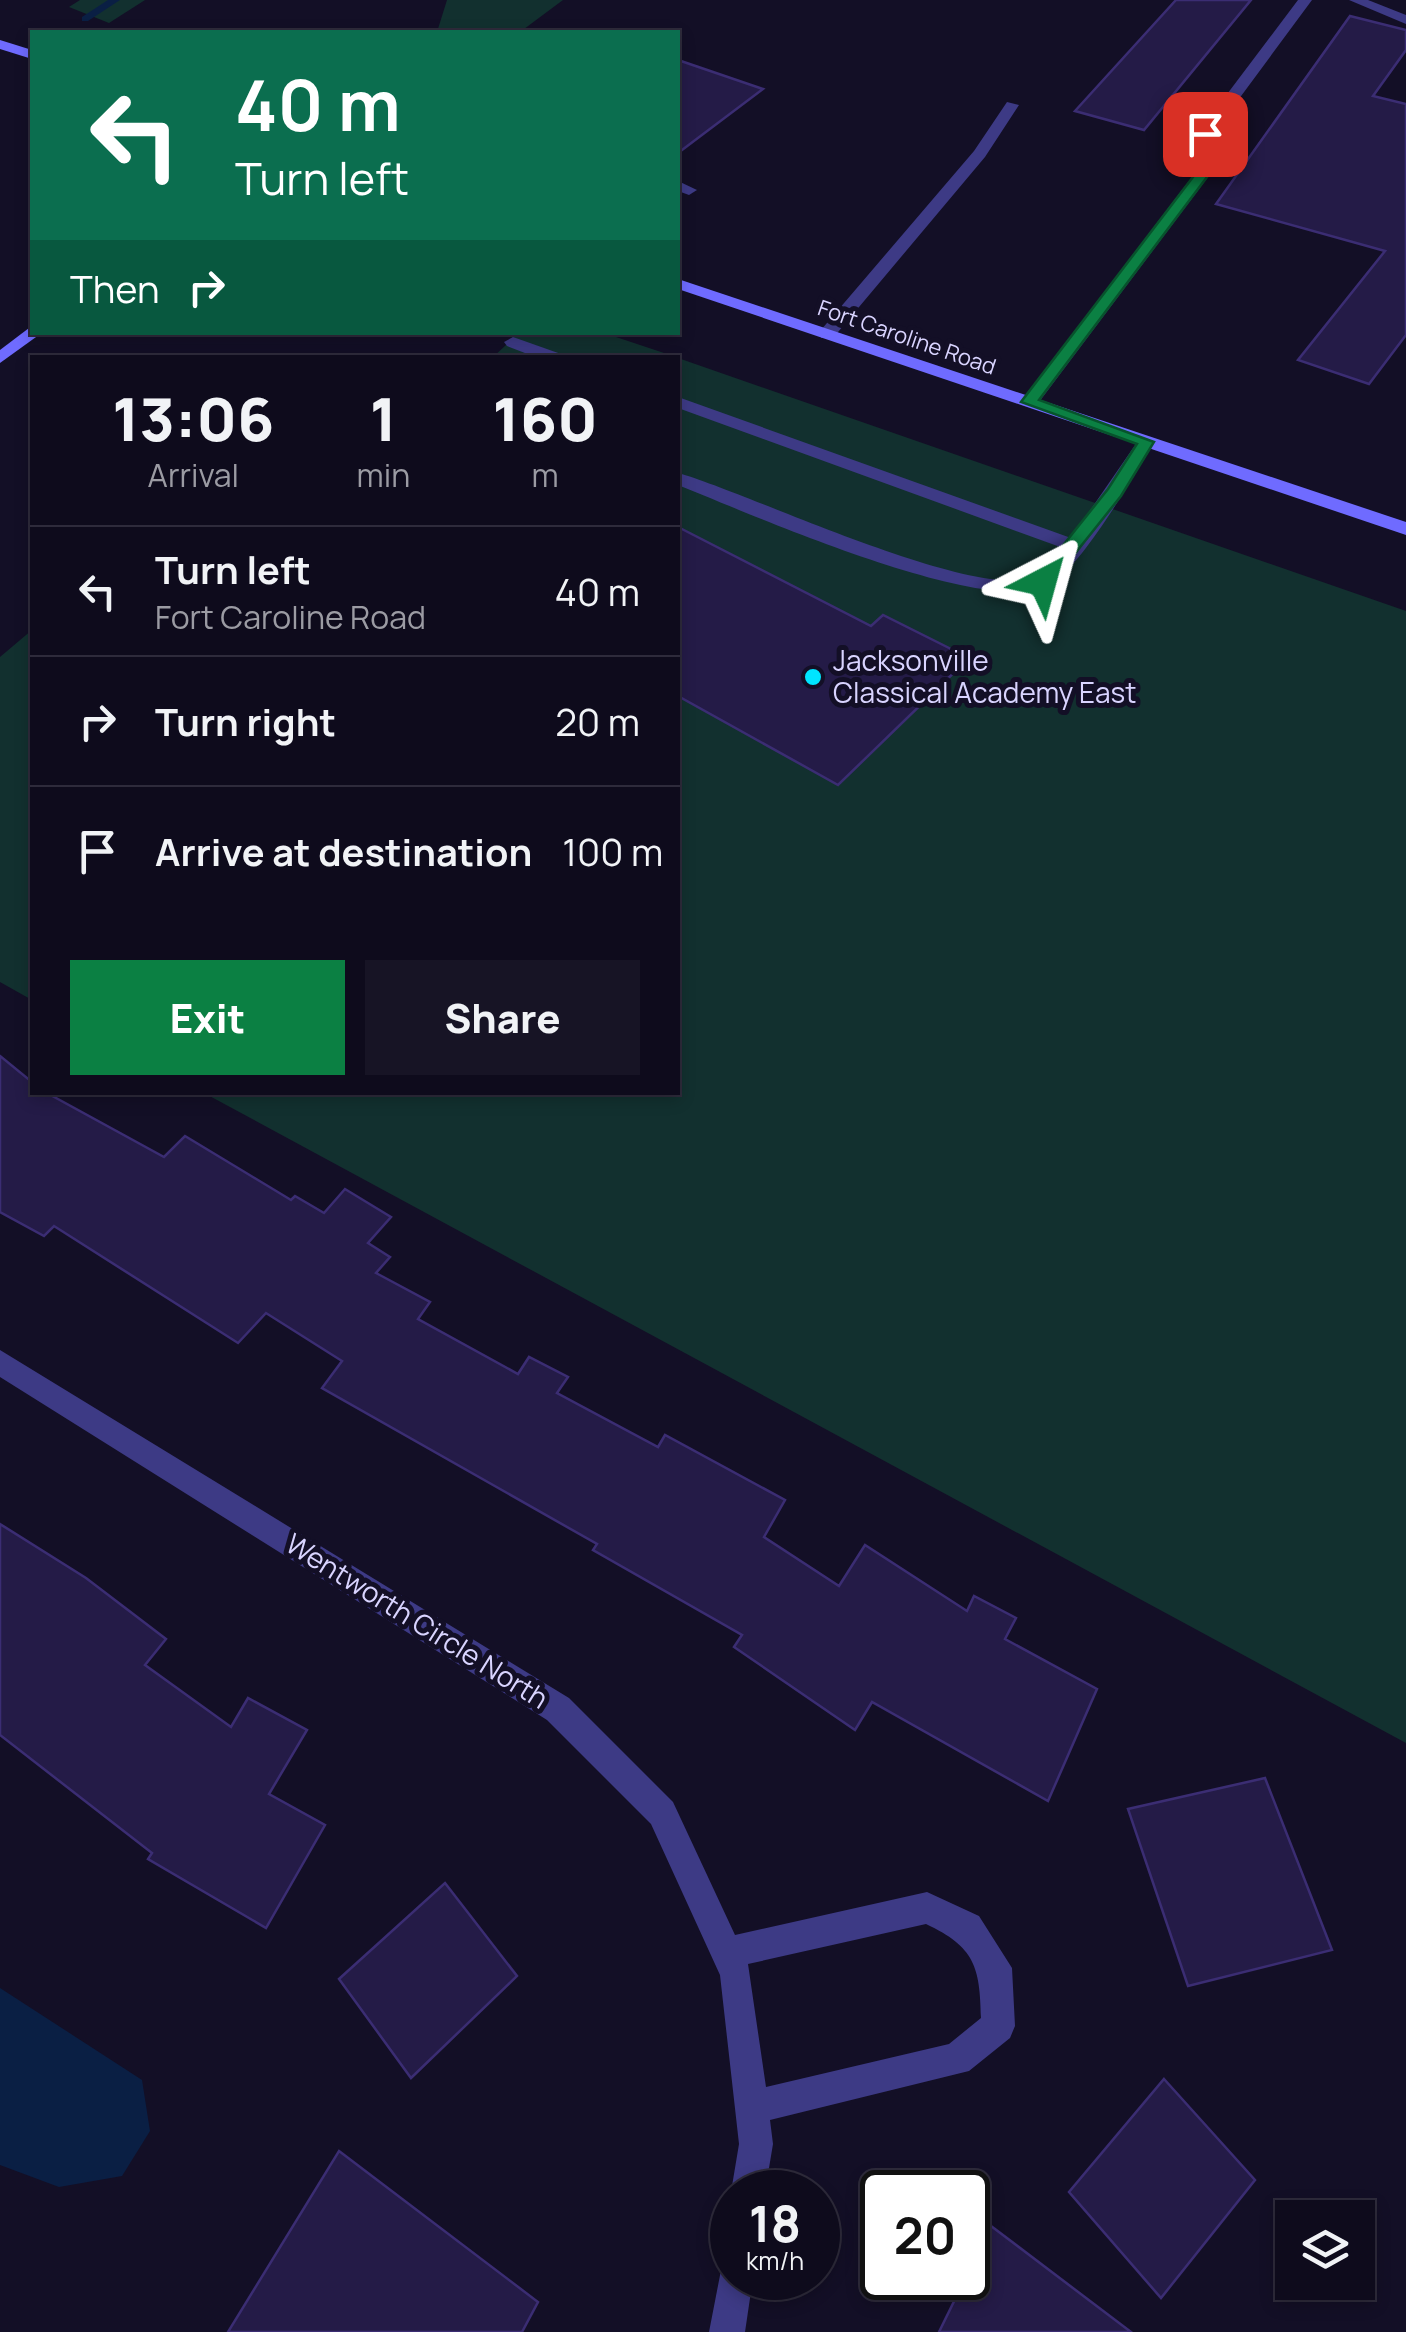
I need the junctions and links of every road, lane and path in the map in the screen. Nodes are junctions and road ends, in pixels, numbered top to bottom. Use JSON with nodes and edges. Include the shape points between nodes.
{"nodes":[{"id":1,"x":1306,"y":0,"type":"edge"},
{"id":2,"x":1356,"y":0,"type":"edge"},
{"id":3,"x":1406,"y":20,"type":"edge"},
{"id":4,"x":0,"y":44,"type":"edge"},
{"id":5,"x":30,"y":54,"type":"edge"},
{"id":6,"x":1012,"y":105,"type":"dead end"},
{"id":7,"x":680,"y":285,"type":"edge"},
{"id":8,"x":827,"y":334,"type":"junction"},
{"id":9,"x":31,"y":335,"type":"edge"},
{"id":10,"x":518,"y":338,"type":"edge"},
{"id":11,"x":499,"y":355,"type":"edge"},
{"id":12,"x":549,"y":355,"type":"edge"},
{"id":13,"x":0,"y":358,"type":"edge"},
{"id":14,"x":1030,"y":402,"type":"junction"},
{"id":15,"x":680,"y":403,"type":"edge"},
{"id":16,"x":1146,"y":442,"type":"junction"},
{"id":17,"x":680,"y":479,"type":"edge"},
{"id":18,"x":1406,"y":528,"type":"edge"},
{"id":19,"x":1073,"y":545,"type":"junction"},
{"id":20,"x":0,"y":1362,"type":"edge"},
{"id":21,"x":731,"y":1963,"type":"junction"},
{"id":22,"x":751,"y":2108,"type":"junction"},
{"id":23,"x":752,"y":2170,"type":"edge"},
{"id":24,"x":731,"y":2300,"type":"edge"},
{"id":25,"x":726,"y":2332,"type":"edge"}],
"edges":[{"from":1,"to":14,"type":"street","via":[[1205,134],[1203,173]]},
{"from":2,"to":3,"type":"street"},
{"from":4,"to":5,"type":"street"},
{"from":6,"to":8,"type":"street","via":[[980,154]]},
{"from":7,"to":8,"type":"street","name":"Fort Caroline Road"},
{"from":8,"to":14,"type":"street","name":"Fort Caroline Road"},
{"from":9,"to":13,"type":"street"},
{"from":10,"to":11,"type":"street"},
{"from":10,"to":12,"type":"street"},
{"from":14,"to":16,"type":"street","name":"Fort Caroline Road"},
{"from":15,"to":19,"type":"street"},
{"from":16,"to":18,"type":"street","name":"Fort Caroline Road"},
{"from":16,"to":19,"type":"street"},
{"from":17,"to":19,"type":"street","via":[[935,574],[1010,589],[1043,582]]},
{"from":20,"to":21,"type":"street","name":"Wentworth Circle North","via":[[558,1709],[662,1812]]},
{"from":21,"to":22,"type":"street","name":"Wentworth Circle North"},
{"from":21,"to":22,"type":"street","via":[[927,1908],[968,1926],[996,1968],[998,2026],[957,2058]]},
{"from":22,"to":23,"type":"street","name":"Wentworth Circle North"},
{"from":24,"to":25,"type":"street"}]}
